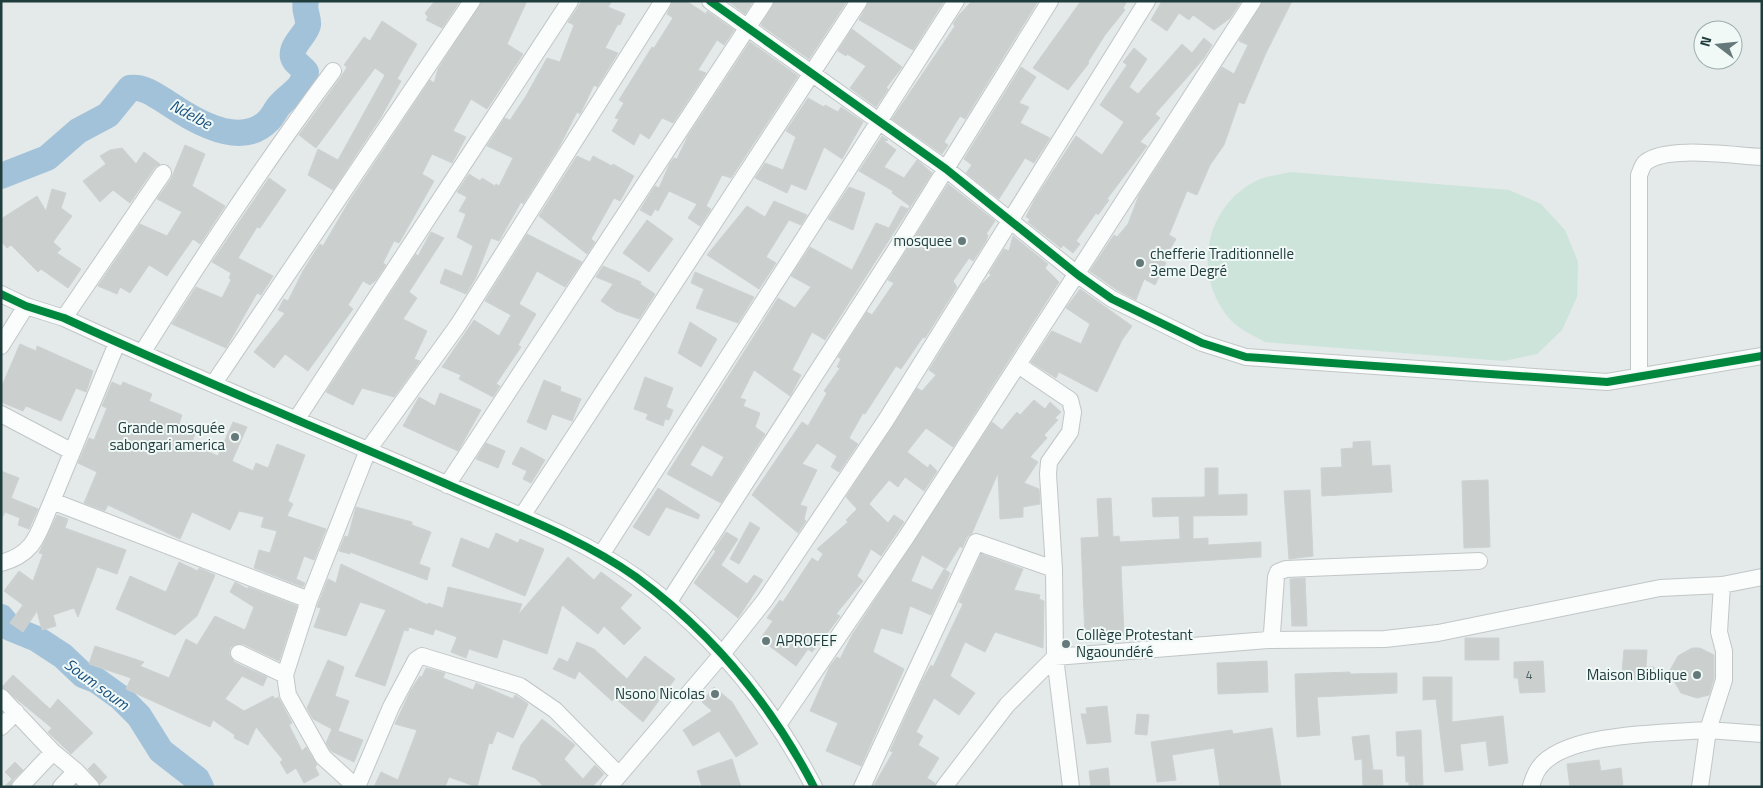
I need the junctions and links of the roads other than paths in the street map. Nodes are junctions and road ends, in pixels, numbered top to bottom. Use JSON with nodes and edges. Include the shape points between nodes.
{"nodes":[{"id":1,"x":472,"y":1,"type":"edge"},
{"id":2,"x":570,"y":1,"type":"edge"},
{"id":3,"x":663,"y":1,"type":"edge"},
{"id":4,"x":710,"y":1,"type":"edge"},
{"id":5,"x":765,"y":1,"type":"edge"},
{"id":6,"x":859,"y":1,"type":"edge"},
{"id":7,"x":956,"y":1,"type":"edge"},
{"id":8,"x":1050,"y":1,"type":"edge"},
{"id":9,"x":1147,"y":1,"type":"edge"},
{"id":10,"x":1253,"y":1,"type":"edge"},
{"id":11,"x":747,"y":28,"type":"junction"},
{"id":12,"x":333,"y":71,"type":"dead end"},
{"id":13,"x":811,"y":74,"type":"junction"},
{"id":14,"x":878,"y":122,"type":"junction"},
{"id":15,"x":1762,"y":157,"type":"edge"},
{"id":16,"x":946,"y":169,"type":"junction"},
{"id":17,"x":163,"y":173,"type":"dead end"},
{"id":18,"x":1010,"y":221,"type":"junction"},
{"id":19,"x":1078,"y":275,"type":"junction"},
{"id":20,"x":1,"y":294,"type":"edge"},
{"id":21,"x":26,"y":306,"type":"junction"},
{"id":22,"x":64,"y":318,"type":"junction"},
{"id":23,"x":117,"y":343,"type":"junction"},
{"id":24,"x":1,"y":346,"type":"edge"},
{"id":25,"x":142,"y":354,"type":"junction"},
{"id":26,"x":1762,"y":356,"type":"edge"},
{"id":27,"x":1018,"y":365,"type":"junction"},
{"id":28,"x":1639,"y":376,"type":"junction"},
{"id":29,"x":214,"y":383,"type":"junction"},
{"id":30,"x":1,"y":414,"type":"edge"},
{"id":31,"x":296,"y":420,"type":"junction"},
{"id":32,"x":368,"y":450,"type":"junction"},
{"id":33,"x":71,"y":451,"type":"junction"},
{"id":34,"x":447,"y":484,"type":"junction"},
{"id":35,"x":52,"y":501,"type":"junction"},
{"id":36,"x":522,"y":516,"type":"junction"},
{"id":37,"x":601,"y":555,"type":"junction"},
{"id":38,"x":1479,"y":561,"type":"dead end"},
{"id":39,"x":1,"y":563,"type":"edge"},
{"id":40,"x":1054,"y":569,"type":"junction"},
{"id":41,"x":1762,"y":577,"type":"edge"},
{"id":42,"x":1722,"y":585,"type":"junction"},
{"id":43,"x":309,"y":600,"type":"junction"},
{"id":44,"x":668,"y":603,"type":"junction"},
{"id":45,"x":1268,"y":640,"type":"junction"},
{"id":46,"x":239,"y":653,"type":"dead end"},
{"id":47,"x":723,"y":653,"type":"junction"},
{"id":48,"x":1055,"y":657,"type":"junction"},
{"id":49,"x":286,"y":675,"type":"junction"},
{"id":50,"x":1,"y":697,"type":"edge"},
{"id":51,"x":16,"y":712,"type":"junction"},
{"id":52,"x":778,"y":725,"type":"junction"},
{"id":53,"x":1,"y":727,"type":"edge"},
{"id":54,"x":1708,"y":730,"type":"junction"},
{"id":55,"x":1762,"y":734,"type":"edge"},
{"id":56,"x":53,"y":752,"type":"junction"},
{"id":57,"x":76,"y":771,"type":"junction"},
{"id":58,"x":614,"y":781,"type":"edge"},
{"id":59,"x":1528,"y":786,"type":"edge"},
{"id":60,"x":20,"y":787,"type":"edge"},
{"id":61,"x":61,"y":787,"type":"edge"},
{"id":62,"x":91,"y":787,"type":"edge"},
{"id":63,"x":356,"y":787,"type":"edge"},
{"id":64,"x":814,"y":787,"type":"edge"},
{"id":65,"x":862,"y":787,"type":"edge"},
{"id":66,"x":944,"y":787,"type":"edge"},
{"id":67,"x":1071,"y":787,"type":"edge"},
{"id":68,"x":1700,"y":787,"type":"edge"}],
"edges":[{"from":1,"to":29,"type":"street"},
{"from":2,"to":31,"type":"street"},
{"from":3,"to":32,"type":"street","via":[[458,324]]},
{"from":4,"to":11,"type":"street"},
{"from":5,"to":11,"type":"street"},
{"from":6,"to":13,"type":"street"},
{"from":7,"to":14,"type":"street"},
{"from":8,"to":16,"type":"street"},
{"from":9,"to":18,"type":"street"},
{"from":10,"to":19,"type":"street"},
{"from":11,"to":13,"type":"street"},
{"from":11,"to":34,"type":"street"},
{"from":12,"to":25,"type":"street","via":[[181,290]]},
{"from":13,"to":14,"type":"street"},
{"from":13,"to":36,"type":"street"},
{"from":14,"to":16,"type":"street"},
{"from":14,"to":37,"type":"street"},
{"from":15,"to":28,"type":"street","via":[[1673,152],[1644,163],[1639,175]]},
{"from":16,"to":18,"type":"street"},
{"from":16,"to":44,"type":"street"},
{"from":17,"to":22,"type":"street"},
{"from":18,"to":19,"type":"street"},
{"from":18,"to":47,"type":"street","via":[[886,420],[765,600]]},
{"from":19,"to":27,"type":"street"},
{"from":19,"to":28,"type":"street","via":[[1112,299],[1202,343],[1246,357],[1606,382]]},
{"from":20,"to":21,"type":"street"},
{"from":21,"to":22,"type":"street"},
{"from":21,"to":24,"type":"street"},
{"from":22,"to":23,"type":"street"},
{"from":23,"to":25,"type":"street"},
{"from":23,"to":33,"type":"street"},
{"from":25,"to":29,"type":"street"},
{"from":26,"to":28,"type":"street"},
{"from":27,"to":40,"type":"street","via":[[1070,400],[1074,412],[1070,432],[1049,462]]},
{"from":27,"to":52,"type":"street"},
{"from":29,"to":31,"type":"street"},
{"from":30,"to":33,"type":"street"},
{"from":31,"to":32,"type":"street"},
{"from":32,"to":34,"type":"street"},
{"from":32,"to":43,"type":"street"},
{"from":33,"to":35,"type":"street"},
{"from":34,"to":36,"type":"street"},
{"from":35,"to":39,"type":"street","via":[[32,547],[14,560]]},
{"from":35,"to":43,"type":"street"},
{"from":36,"to":37,"type":"street"},
{"from":37,"to":44,"type":"street"},
{"from":38,"to":45,"type":"street","via":[[1286,569],[1276,576],[1272,633]]},
{"from":40,"to":48,"type":"street"},
{"from":40,"to":65,"type":"street","via":[[976,542]]},
{"from":41,"to":42,"type":"street"},
{"from":42,"to":45,"type":"street","via":[[1660,588],[1438,633],[1385,639]]},
{"from":42,"to":54,"type":"street","via":[[1719,632],[1724,651],[1724,680]]},
{"from":43,"to":49,"type":"street"},
{"from":44,"to":47,"type":"street"},
{"from":45,"to":48,"type":"street"},
{"from":46,"to":49,"type":"street"},
{"from":47,"to":52,"type":"street"},
{"from":47,"to":58,"type":"street"},
{"from":48,"to":66,"type":"street","via":[[1007,705]]},
{"from":48,"to":67,"type":"street"},
{"from":49,"to":63,"type":"street","via":[[288,695],[323,757]]},
{"from":50,"to":51,"type":"street"},
{"from":51,"to":53,"type":"street"},
{"from":51,"to":56,"type":"street"},
{"from":52,"to":64,"type":"street"},
{"from":54,"to":55,"type":"street"},
{"from":54,"to":59,"type":"street","via":[[1599,738],[1562,751],[1539,767]]},
{"from":54,"to":68,"type":"street"},
{"from":56,"to":57,"type":"street"},
{"from":56,"to":60,"type":"street"},
{"from":57,"to":61,"type":"street"},
{"from":57,"to":62,"type":"street"},
{"from":58,"to":63,"type":"street","via":[[555,710],[520,686],[422,656],[416,660],[391,707]]}]}
